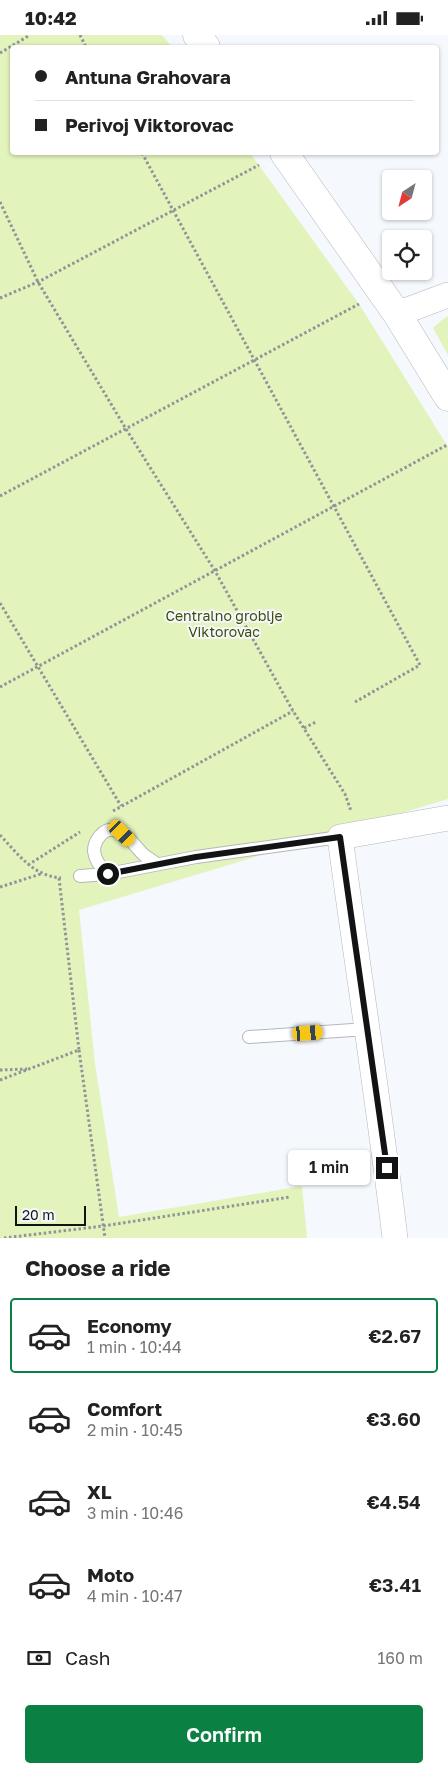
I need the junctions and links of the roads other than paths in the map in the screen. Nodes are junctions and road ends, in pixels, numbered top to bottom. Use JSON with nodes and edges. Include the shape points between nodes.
{"nodes":[{"id":1,"x":285,"y":155,"type":"edge"},
{"id":2,"x":448,"y":295,"type":"edge"},
{"id":3,"x":397,"y":314,"type":"junction"},
{"id":4,"x":448,"y":397,"type":"edge"},
{"id":5,"x":448,"y":818,"type":"edge"},
{"id":6,"x":350,"y":835,"type":"junction"},
{"id":7,"x":157,"y":864,"type":"junction"},
{"id":8,"x":108,"y":874,"type":"junction"},
{"id":9,"x":80,"y":876,"type":"road end"},
{"id":10,"x":367,"y":1029,"type":"junction"},
{"id":11,"x":249,"y":1037,"type":"dead end"},
{"id":12,"x":395,"y":1238,"type":"edge"}],
"edges":[{"from":1,"to":3,"type":"main road"},
{"from":2,"to":3,"type":"street"},
{"from":3,"to":4,"type":"main road"},
{"from":5,"to":6,"type":"street"},
{"from":6,"to":7,"type":"lane"},
{"from":6,"to":10,"type":"street"},
{"from":7,"to":8,"type":"lane"},
{"from":7,"to":8,"type":"lane","via":[[122,833],[109,830],[98,838],[94,851]]},
{"from":8,"to":9,"type":"lane"},
{"from":10,"to":11,"type":"lane"},
{"from":10,"to":12,"type":"street"}]}
